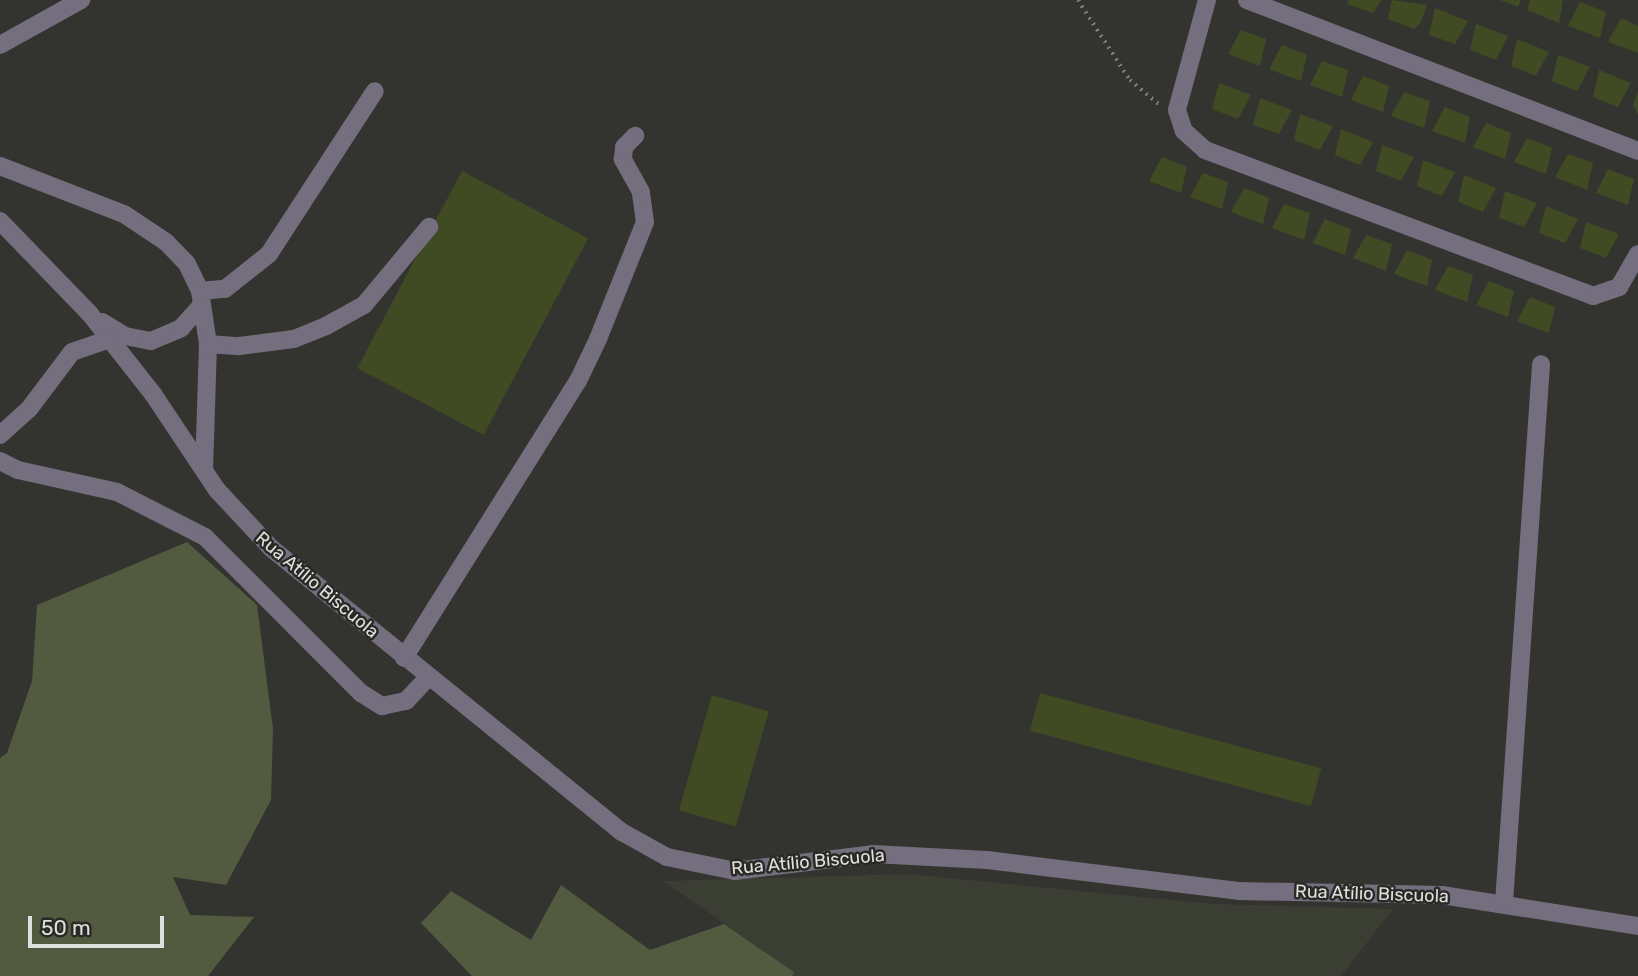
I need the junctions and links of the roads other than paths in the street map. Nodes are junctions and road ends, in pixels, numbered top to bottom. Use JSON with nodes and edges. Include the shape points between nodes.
{"nodes":[{"id":1,"x":81,"y":0,"type":"edge"},
{"id":2,"x":1207,"y":0,"type":"edge"},
{"id":3,"x":1247,"y":0,"type":"edge"},
{"id":4,"x":61,"y":5,"type":"edge"},
{"id":5,"x":0,"y":45,"type":"edge"},
{"id":6,"x":375,"y":91,"type":"dead end"},
{"id":7,"x":635,"y":136,"type":"dead end"},
{"id":8,"x":1638,"y":151,"type":"edge"},
{"id":9,"x":0,"y":166,"type":"edge"},
{"id":10,"x":0,"y":221,"type":"edge"},
{"id":11,"x":429,"y":227,"type":"dead end"},
{"id":12,"x":1638,"y":254,"type":"edge"},
{"id":13,"x":201,"y":298,"type":"junction"},
{"id":14,"x":90,"y":314,"type":"junction"},
{"id":15,"x":110,"y":339,"type":"junction"},
{"id":16,"x":208,"y":344,"type":"junction"},
{"id":17,"x":1541,"y":364,"type":"dead end"},
{"id":18,"x":0,"y":435,"type":"edge"},
{"id":19,"x":0,"y":461,"type":"edge"},
{"id":20,"x":204,"y":469,"type":"junction"},
{"id":21,"x":404,"y":658,"type":"junction"},
{"id":22,"x":428,"y":677,"type":"junction"},
{"id":23,"x":1504,"y":903,"type":"junction"},
{"id":24,"x":1638,"y":926,"type":"edge"}],
"edges":[{"from":1,"to":4,"type":"street"},
{"from":2,"to":12,"type":"street","via":[[1177,110],[1184,131],[1205,150],[1592,296],[1619,287]]},
{"from":3,"to":8,"type":"street"},
{"from":4,"to":5,"type":"street"},
{"from":6,"to":13,"type":"street","via":[[269,254],[225,289]]},
{"from":7,"to":21,"type":"street","via":[[624,147],[623,159],[641,192],[645,222],[598,340],[578,381]]},
{"from":9,"to":13,"type":"street","via":[[124,214],[166,242],[187,264]]},
{"from":10,"to":14,"type":"street","name":"Rua Atílio Biscuola"},
{"from":11,"to":16,"type":"street","via":[[364,305],[326,326],[294,339],[239,346]]},
{"from":13,"to":14,"type":"street","via":[[181,328],[151,341],[125,336]]},
{"from":13,"to":16,"type":"street"},
{"from":14,"to":15,"type":"street","name":"Rua Atílio Biscuola"},
{"from":15,"to":18,"type":"street","via":[[81,345],[66,357],[29,410]]},
{"from":15,"to":20,"type":"street","name":"Rua Atílio Biscuola"},
{"from":16,"to":20,"type":"street"},
{"from":17,"to":23,"type":"street"},
{"from":19,"to":22,"type":"street","via":[[18,470],[117,492],[205,537],[361,693],[382,706],[406,701]]},
{"from":20,"to":21,"type":"street","name":"Rua Atílio Biscuola","via":[[231,507],[271,548]]},
{"from":21,"to":22,"type":"street","name":"Rua Atílio Biscuola"},
{"from":22,"to":23,"type":"street","name":"Rua Atílio Biscuola","via":[[622,832],[645,847],[694,866],[735,871],[873,854],[910,855],[1238,891],[1388,891]]},
{"from":23,"to":24,"type":"street","name":"Rua Atílio Biscuola"}]}
